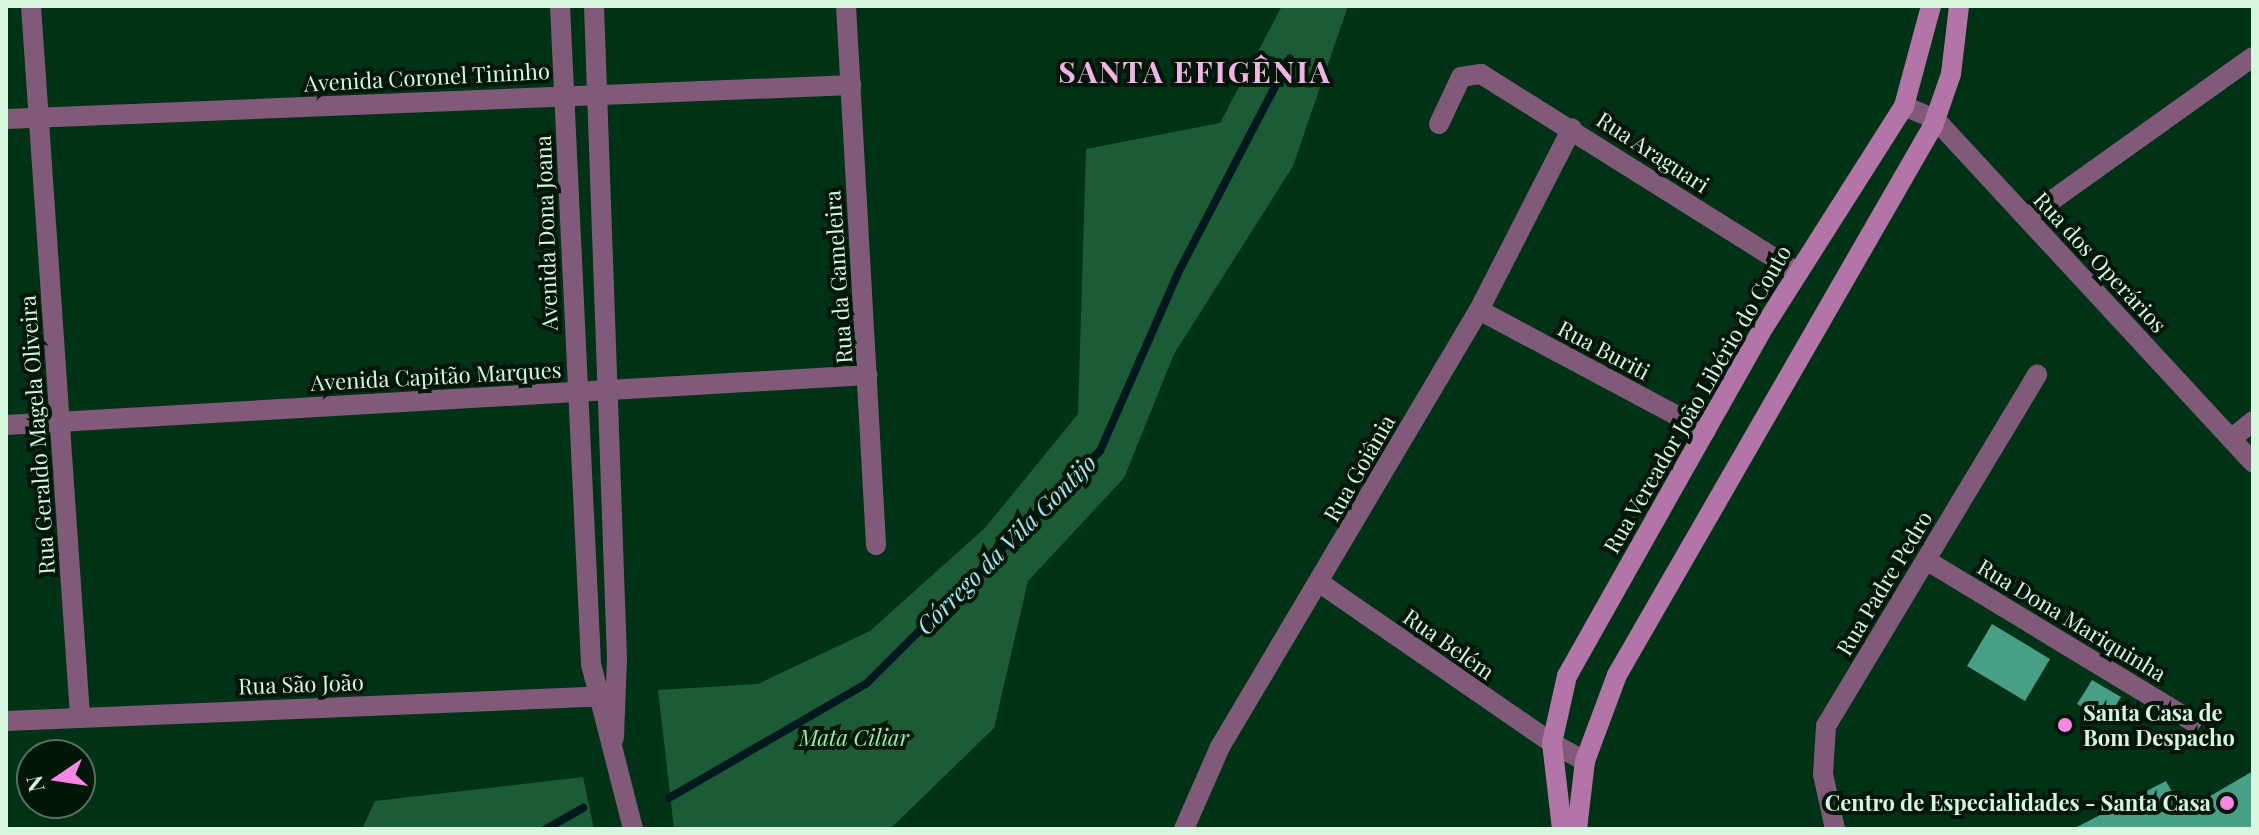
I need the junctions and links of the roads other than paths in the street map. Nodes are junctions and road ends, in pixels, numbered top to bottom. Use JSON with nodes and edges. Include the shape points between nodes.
{"nodes":[{"id":1,"x":31,"y":6,"type":"edge"},
{"id":2,"x":560,"y":6,"type":"edge"},
{"id":3,"x":594,"y":6,"type":"edge"},
{"id":4,"x":846,"y":6,"type":"edge"},
{"id":5,"x":1931,"y":6,"type":"edge"},
{"id":6,"x":1959,"y":6,"type":"edge"},
{"id":7,"x":2253,"y":57,"type":"edge"},
{"id":8,"x":851,"y":85,"type":"junction"},
{"id":9,"x":598,"y":94,"type":"junction"},
{"id":10,"x":564,"y":95,"type":"junction"},
{"id":11,"x":1904,"y":106,"type":"junction"},
{"id":12,"x":39,"y":118,"type":"junction"},
{"id":13,"x":6,"y":119,"type":"edge"},
{"id":14,"x":1935,"y":119,"type":"junction"},
{"id":15,"x":1439,"y":124,"type":"dead end"},
{"id":16,"x":1572,"y":128,"type":"junction"},
{"id":17,"x":2027,"y":218,"type":"junction"},
{"id":18,"x":1798,"y":273,"type":"junction"},
{"id":19,"x":1479,"y":310,"type":"junction"},
{"id":20,"x":868,"y":375,"type":"junction"},
{"id":21,"x":2037,"y":375,"type":"dead end"},
{"id":22,"x":609,"y":390,"type":"junction"},
{"id":23,"x":576,"y":391,"type":"junction"},
{"id":24,"x":2253,"y":421,"type":"edge"},
{"id":25,"x":60,"y":422,"type":"junction"},
{"id":26,"x":6,"y":425,"type":"edge"},
{"id":27,"x":1706,"y":431,"type":"junction"},
{"id":28,"x":2231,"y":439,"type":"junction"},
{"id":29,"x":2253,"y":463,"type":"edge"},
{"id":30,"x":876,"y":545,"type":"dead end"},
{"id":31,"x":1926,"y":560,"type":"junction"},
{"id":32,"x":1320,"y":583,"type":"junction"},
{"id":33,"x":607,"y":696,"type":"junction"},
{"id":34,"x":80,"y":716,"type":"junction"},
{"id":35,"x":6,"y":721,"type":"edge"},
{"id":36,"x":2192,"y":721,"type":"dead end"},
{"id":37,"x":1552,"y":743,"type":"junction"},
{"id":38,"x":1585,"y":761,"type":"junction"},
{"id":39,"x":633,"y":829,"type":"edge"},
{"id":40,"x":1184,"y":829,"type":"edge"},
{"id":41,"x":1562,"y":829,"type":"edge"},
{"id":42,"x":1577,"y":829,"type":"edge"},
{"id":43,"x":1835,"y":829,"type":"edge"}],
"edges":[{"from":1,"to":12,"type":"street","name":"Rua Geraldo Magela Oliveira"},
{"from":2,"to":10,"type":"street","name":"Avenida Dona Joana"},
{"from":3,"to":9,"type":"street"},
{"from":4,"to":8,"type":"street","name":"Rua da Gameleira"},
{"from":5,"to":11,"type":"main road","name":"Rua Vereador João Libério do Couto"},
{"from":6,"to":14,"type":"main road","via":[[1951,74]]},
{"from":7,"to":17,"type":"street"},
{"from":8,"to":9,"type":"street","name":"Avenida Coronel Tininho"},
{"from":8,"to":20,"type":"street","name":"Rua da Gameleira"},
{"from":9,"to":10,"type":"street","name":"Avenida Coronel Tininho"},
{"from":9,"to":22,"type":"street"},
{"from":10,"to":12,"type":"street","name":"Avenida Coronel Tininho"},
{"from":10,"to":23,"type":"street","name":"Avenida Dona Joana"},
{"from":11,"to":14,"type":"street","name":"Rua dos Operários"},
{"from":11,"to":18,"type":"main road","name":"Rua Vereador João Libério do Couto"},
{"from":12,"to":13,"type":"street","name":"Avenida Coronel Tininho"},
{"from":12,"to":25,"type":"street","name":"Rua Geraldo Magela Oliveira"},
{"from":14,"to":17,"type":"street","name":"Rua dos Operários"},
{"from":14,"to":38,"type":"main road","via":[[1617,675]]},
{"from":15,"to":16,"type":"street","name":"Rua Araguari","via":[[1461,77],[1481,74]]},
{"from":16,"to":18,"type":"street","name":"Rua Araguari"},
{"from":16,"to":19,"type":"street","name":"Rua Goiânia"},
{"from":17,"to":28,"type":"street","name":"Rua dos Operários"},
{"from":18,"to":27,"type":"main road","name":"Rua Vereador João Libério do Couto"},
{"from":19,"to":27,"type":"street","name":"Rua Buriti"},
{"from":19,"to":32,"type":"street","name":"Rua Goiânia"},
{"from":20,"to":22,"type":"street","name":"Avenida Capitão Marques"},
{"from":20,"to":30,"type":"street","name":"Rua da Gameleira"},
{"from":21,"to":31,"type":"street","name":"Rua Padre Pedro"},
{"from":22,"to":23,"type":"street","name":"Avenida Capitão Marques"},
{"from":22,"to":33,"type":"street"},
{"from":23,"to":25,"type":"street","name":"Avenida Capitão Marques"},
{"from":23,"to":33,"type":"street","name":"Avenida Dona Joana"},
{"from":24,"to":28,"type":"street"},
{"from":25,"to":26,"type":"street","name":"Avenida Capitão Marques"},
{"from":25,"to":34,"type":"street","name":"Rua Geraldo Magela Oliveira"},
{"from":27,"to":37,"type":"main road","name":"Rua Vereador João Libério do Couto","via":[[1585,639],[1567,676]]},
{"from":28,"to":29,"type":"street","name":"Rua dos Operários"},
{"from":31,"to":36,"type":"street","name":"Rua Dona Mariquinha"},
{"from":31,"to":43,"type":"street","name":"Rua Padre Pedro","via":[[1826,726],[1823,774]]},
{"from":32,"to":37,"type":"street","name":"Rua Belém"},
{"from":32,"to":40,"type":"street","name":"Rua Goiânia","via":[[1220,747]]},
{"from":33,"to":34,"type":"street","name":"Rua São João"},
{"from":33,"to":39,"type":"street"},
{"from":34,"to":35,"type":"street","name":"Rua São João"},
{"from":37,"to":38,"type":"street","name":"Rua Belém"},
{"from":37,"to":41,"type":"main road","name":"Rua Vereador João Libério do Couto"},
{"from":38,"to":42,"type":"main road"}]}
